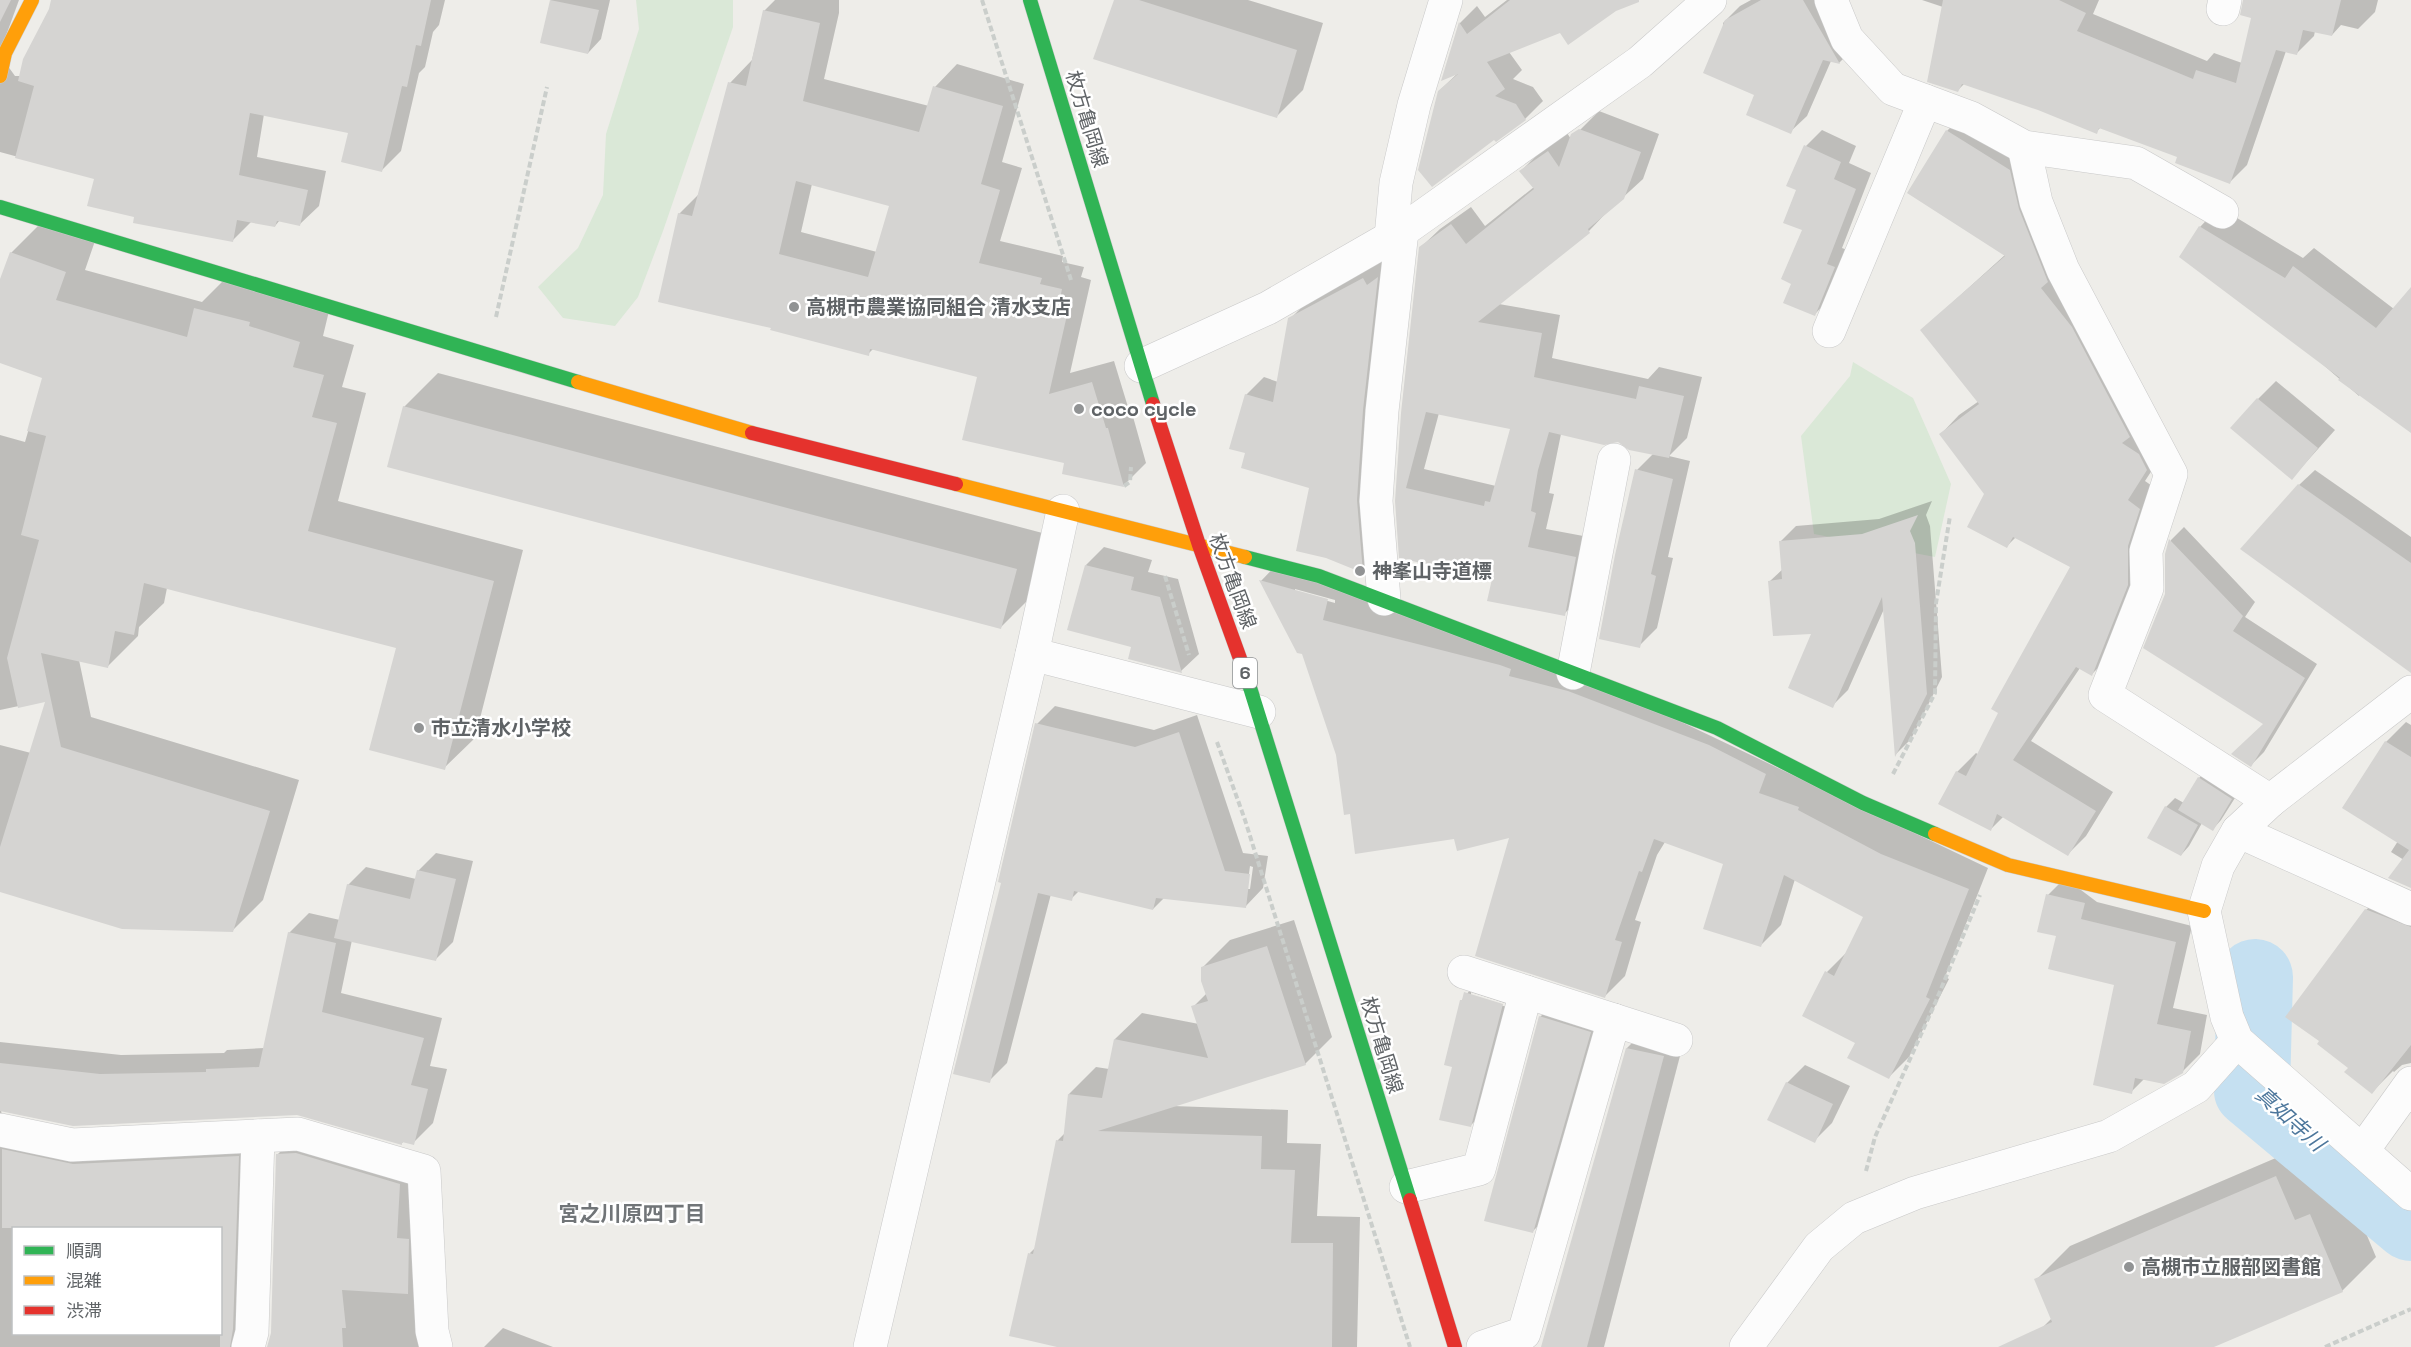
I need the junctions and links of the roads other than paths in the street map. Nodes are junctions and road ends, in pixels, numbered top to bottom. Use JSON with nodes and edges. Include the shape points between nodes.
{"nodes":[{"id":1,"x":32,"y":0,"type":"edge"},
{"id":2,"x":1030,"y":0,"type":"edge"},
{"id":3,"x":1446,"y":0,"type":"edge"},
{"id":4,"x":1710,"y":0,"type":"edge"},
{"id":5,"x":1831,"y":0,"type":"edge"},
{"id":6,"x":0,"y":76,"type":"edge"},
{"id":7,"x":1925,"y":101,"type":"junction"},
{"id":8,"x":2024,"y":147,"type":"junction"},
{"id":9,"x":0,"y":207,"type":"edge"},
{"id":10,"x":2222,"y":212,"type":"dead end"},
{"id":11,"x":1396,"y":234,"type":"junction"},
{"id":12,"x":1829,"y":331,"type":"dead end"},
{"id":13,"x":1141,"y":366,"type":"junction"},
{"id":14,"x":1614,"y":460,"type":"dead end"},
{"id":15,"x":1063,"y":511,"type":"junction"},
{"id":16,"x":1199,"y":545,"type":"junction"},
{"id":17,"x":1384,"y":599,"type":"junction"},
{"id":18,"x":1032,"y":654,"type":"junction"},
{"id":19,"x":1574,"y":673,"type":"junction"},
{"id":20,"x":2411,"y":692,"type":"edge"},
{"id":21,"x":1259,"y":712,"type":"junction"},
{"id":22,"x":2270,"y":801,"type":"junction"},
{"id":23,"x":2238,"y":831,"type":"junction"},
{"id":24,"x":2411,"y":909,"type":"edge"},
{"id":25,"x":2204,"y":911,"type":"junction"},
{"id":26,"x":1464,"y":972,"type":"dead end"},
{"id":27,"x":1526,"y":992,"type":"junction"},
{"id":28,"x":1614,"y":1020,"type":"junction"},
{"id":29,"x":1676,"y":1040,"type":"dead end"},
{"id":30,"x":2237,"y":1041,"type":"junction"},
{"id":31,"x":2411,"y":1083,"type":"edge"},
{"id":32,"x":0,"y":1130,"type":"edge"},
{"id":33,"x":258,"y":1136,"type":"junction"},
{"id":34,"x":2363,"y":1150,"type":"junction"},
{"id":35,"x":1406,"y":1187,"type":"junction"},
{"id":36,"x":2411,"y":1194,"type":"edge"},
{"id":37,"x":248,"y":1347,"type":"edge"},
{"id":38,"x":436,"y":1347,"type":"edge"},
{"id":39,"x":870,"y":1347,"type":"edge"},
{"id":40,"x":1455,"y":1347,"type":"edge"},
{"id":41,"x":1483,"y":1347,"type":"edge"},
{"id":42,"x":1746,"y":1347,"type":"edge"}],
"edges":[{"from":1,"to":6,"type":"street","via":[[6,53]]},
{"from":2,"to":13,"type":"street","name":"枚方亀岡線","number":"6"},
{"from":3,"to":11,"type":"street","via":[[1398,171]]},
{"from":4,"to":11,"type":"street","via":[[1640,62]]},
{"from":5,"to":7,"type":"street","via":[[1847,39],[1893,89]]},
{"from":7,"to":8,"type":"street","via":[[1971,118]]},
{"from":7,"to":12,"type":"street"},
{"from":8,"to":10,"type":"street","via":[[2136,163]]},
{"from":8,"to":22,"type":"street","via":[[2036,202],[2062,270],[2171,474],[2146,551],[2147,588],[2105,695]]},
{"from":9,"to":15,"type":"street","via":[[717,424]]},
{"from":11,"to":13,"type":"street","via":[[1268,308]]},
{"from":11,"to":17,"type":"street","via":[[1376,501]]},
{"from":13,"to":16,"type":"street","name":"枚方亀岡線","number":"6"},
{"from":14,"to":19,"type":"street"},
{"from":15,"to":16,"type":"street"},
{"from":15,"to":18,"type":"street"},
{"from":16,"to":17,"type":"street","via":[[1319,576]]},
{"from":16,"to":21,"type":"street","name":"枚方亀岡線","number":"6"},
{"from":17,"to":19,"type":"street"},
{"from":18,"to":21,"type":"street"},
{"from":18,"to":39,"type":"street"},
{"from":19,"to":25,"type":"street","via":[[1717,728],[1875,809],[2008,865]]},
{"from":20,"to":22,"type":"street"},
{"from":21,"to":35,"type":"street","name":"枚方亀岡線","number":"6"},
{"from":22,"to":23,"type":"street"},
{"from":23,"to":24,"type":"street"},
{"from":23,"to":25,"type":"street","via":[[2218,866]]},
{"from":25,"to":30,"type":"street","via":[[2227,1017]]},
{"from":26,"to":27,"type":"street"},
{"from":27,"to":28,"type":"street"},
{"from":27,"to":35,"type":"street","via":[[1479,1169]]},
{"from":28,"to":29,"type":"street"},
{"from":28,"to":41,"type":"street","via":[[1524,1333]]},
{"from":30,"to":34,"type":"street"},
{"from":30,"to":42,"type":"street","via":[[2196,1087],[2109,1136],[1915,1193],[1854,1218],[1819,1247]]},
{"from":31,"to":34,"type":"street"},
{"from":32,"to":33,"type":"street","via":[[72,1145]]},
{"from":33,"to":37,"type":"street","via":[[252,1332]]},
{"from":33,"to":38,"type":"street","via":[[298,1134],[424,1172]]},
{"from":34,"to":36,"type":"street"},
{"from":35,"to":40,"type":"street","name":"枚方亀岡線","number":"6"}]}
